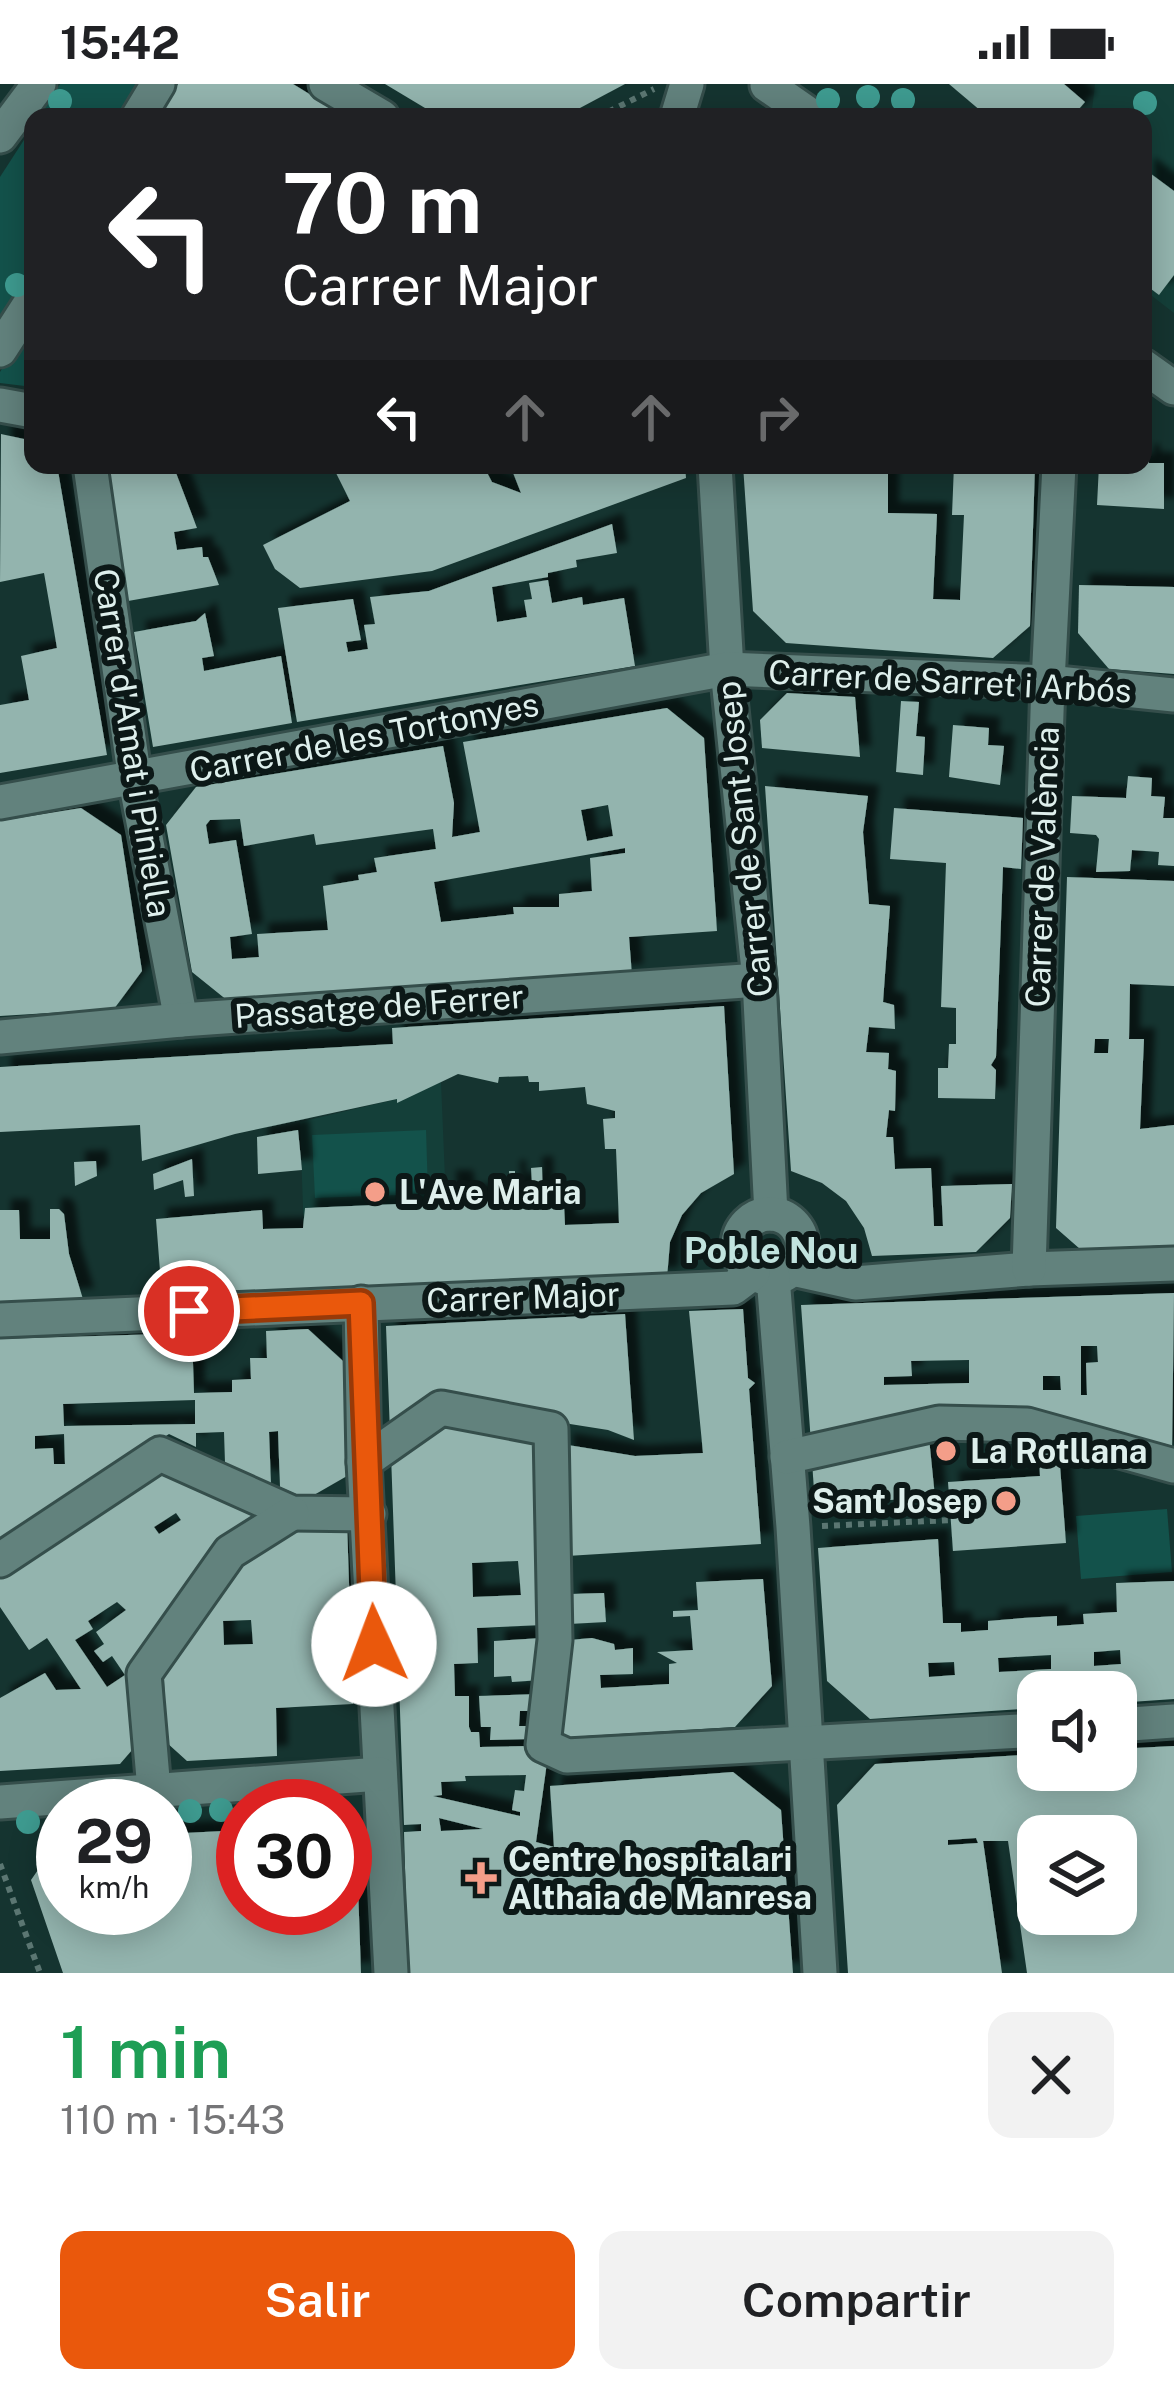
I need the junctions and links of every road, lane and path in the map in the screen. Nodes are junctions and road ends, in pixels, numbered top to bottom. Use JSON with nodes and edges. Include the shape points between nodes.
{"nodes":[{"id":1,"x":39,"y":84,"type":"edge"},
{"id":2,"x":326,"y":84,"type":"edge"},
{"id":3,"x":766,"y":85,"type":"edge"},
{"id":4,"x":672,"y":102,"type":"edge"},
{"id":5,"x":367,"y":108,"type":"edge"},
{"id":6,"x":642,"y":108,"type":"edge"},
{"id":7,"x":800,"y":108,"type":"edge"},
{"id":8,"x":0,"y":136,"type":"edge"},
{"id":9,"x":24,"y":313,"type":"edge"},
{"id":10,"x":0,"y":350,"type":"edge"},
{"id":11,"x":91,"y":474,"type":"edge"},
{"id":12,"x":716,"y":474,"type":"edge"},
{"id":13,"x":1059,"y":474,"type":"edge"},
{"id":14,"x":727,"y":669,"type":"junction"},
{"id":15,"x":1048,"y":682,"type":"junction"},
{"id":16,"x":1174,"y":695,"type":"edge"},
{"id":17,"x":135,"y":780,"type":"junction"},
{"id":18,"x":0,"y":802,"type":"edge"},
{"id":19,"x":759,"y":980,"type":"junction"},
{"id":20,"x":181,"y":1020,"type":"junction"},
{"id":21,"x":0,"y":1037,"type":"edge"},
{"id":22,"x":770,"y":1214,"type":"junction"},
{"id":23,"x":1174,"y":1264,"type":"edge"},
{"id":24,"x":1029,"y":1269,"type":"junction"},
{"id":25,"x":772,"y":1273,"type":"junction"},
{"id":26,"x":361,"y":1303,"type":"junction"},
{"id":27,"x":0,"y":1320,"type":"edge"},
{"id":28,"x":787,"y":1456,"type":"junction"},
{"id":29,"x":364,"y":1462,"type":"junction"},
{"id":30,"x":1174,"y":1466,"type":"edge"},
{"id":31,"x":292,"y":1513,"type":"junction"},
{"id":32,"x":369,"y":1514,"type":"junction"},
{"id":33,"x":951,"y":1520,"type":"dead end"},
{"id":34,"x":793,"y":1527,"type":"junction"},
{"id":35,"x":0,"y":1560,"type":"edge"},
{"id":36,"x":1174,"y":1721,"type":"edge"},
{"id":37,"x":1137,"y":1724,"type":"edge"},
{"id":38,"x":1017,"y":1731,"type":"edge"},
{"id":39,"x":804,"y":1744,"type":"junction"},
{"id":40,"x":380,"y":1774,"type":"junction"},
{"id":41,"x":153,"y":1779,"type":"edge"},
{"id":42,"x":192,"y":1787,"type":"edge"},
{"id":43,"x":36,"y":1799,"type":"edge"},
{"id":44,"x":0,"y":1802,"type":"edge"},
{"id":45,"x":0,"y":1864,"type":"edge"},
{"id":46,"x":40,"y":1973,"type":"edge"},
{"id":47,"x":391,"y":1973,"type":"edge"},
{"id":48,"x":820,"y":1973,"type":"edge"}],
"edges":[{"from":1,"to":8,"type":"street"},
{"from":2,"to":5,"type":"street"},
{"from":3,"to":7,"type":"street"},
{"from":4,"to":6,"type":"path"},
{"from":9,"to":10,"type":"street"},
{"from":11,"to":17,"type":"street","name":"Carrer d'Amat i Piniella"},
{"from":12,"to":14,"type":"street","name":"Carrer de Sant Josep"},
{"from":13,"to":15,"type":"street","name":"Carrer de València"},
{"from":14,"to":15,"type":"street","name":"Carrer de Sarret i Arbós"},
{"from":14,"to":17,"type":"street","name":"Carrer de les Tortonyes"},
{"from":14,"to":19,"type":"street","name":"Carrer de Sant Josep"},
{"from":15,"to":16,"type":"street","name":"Carrer de Sarret i Arbós"},
{"from":15,"to":24,"type":"street","name":"Carrer de València"},
{"from":17,"to":18,"type":"street","name":"Carrer de les Tortonyes"},
{"from":17,"to":20,"type":"street","name":"Carrer d'Amat i Piniella"},
{"from":19,"to":20,"type":"street","name":"Passatge de Ferrer"},
{"from":19,"to":22,"type":"street","name":"Carrer de Sant Josep"},
{"from":20,"to":21,"type":"street","name":"Passatge de Ferrer"},
{"from":22,"to":25,"type":"street","via":[[790,1221],[802,1250]]},
{"from":22,"to":25,"type":"street","via":[[751,1220],[739,1237],[740,1257]]},
{"from":23,"to":24,"type":"street","name":"Carrer Major"},
{"from":24,"to":25,"type":"street","name":"Carrer Major","via":[[855,1283]]},
{"from":25,"to":26,"type":"street","name":"Carrer Major","via":[[733,1288]]},
{"from":25,"to":28,"type":"street"},
{"from":26,"to":27,"type":"street","name":"Carrer Major"},
{"from":26,"to":29,"type":"street"},
{"from":28,"to":30,"type":"street","via":[[939,1424],[983,1424],[1028,1426]]},
{"from":28,"to":34,"type":"street"},
{"from":29,"to":32,"type":"street"},
{"from":29,"to":39,"type":"street","via":[[441,1408],[551,1429],[555,1640],[543,1745],[567,1756]]},
{"from":31,"to":32,"type":"street"},
{"from":31,"to":35,"type":"street","via":[[160,1454]]},
{"from":31,"to":41,"type":"street","via":[[230,1552],[144,1674]]},
{"from":32,"to":40,"type":"street"},
{"from":33,"to":34,"type":"path"},
{"from":34,"to":39,"type":"street"},
{"from":36,"to":37,"type":"street"},
{"from":38,"to":39,"type":"street"},
{"from":39,"to":48,"type":"street"},
{"from":40,"to":42,"type":"street"},
{"from":40,"to":47,"type":"street"},
{"from":43,"to":44,"type":"street"},
{"from":45,"to":46,"type":"path"}]}
